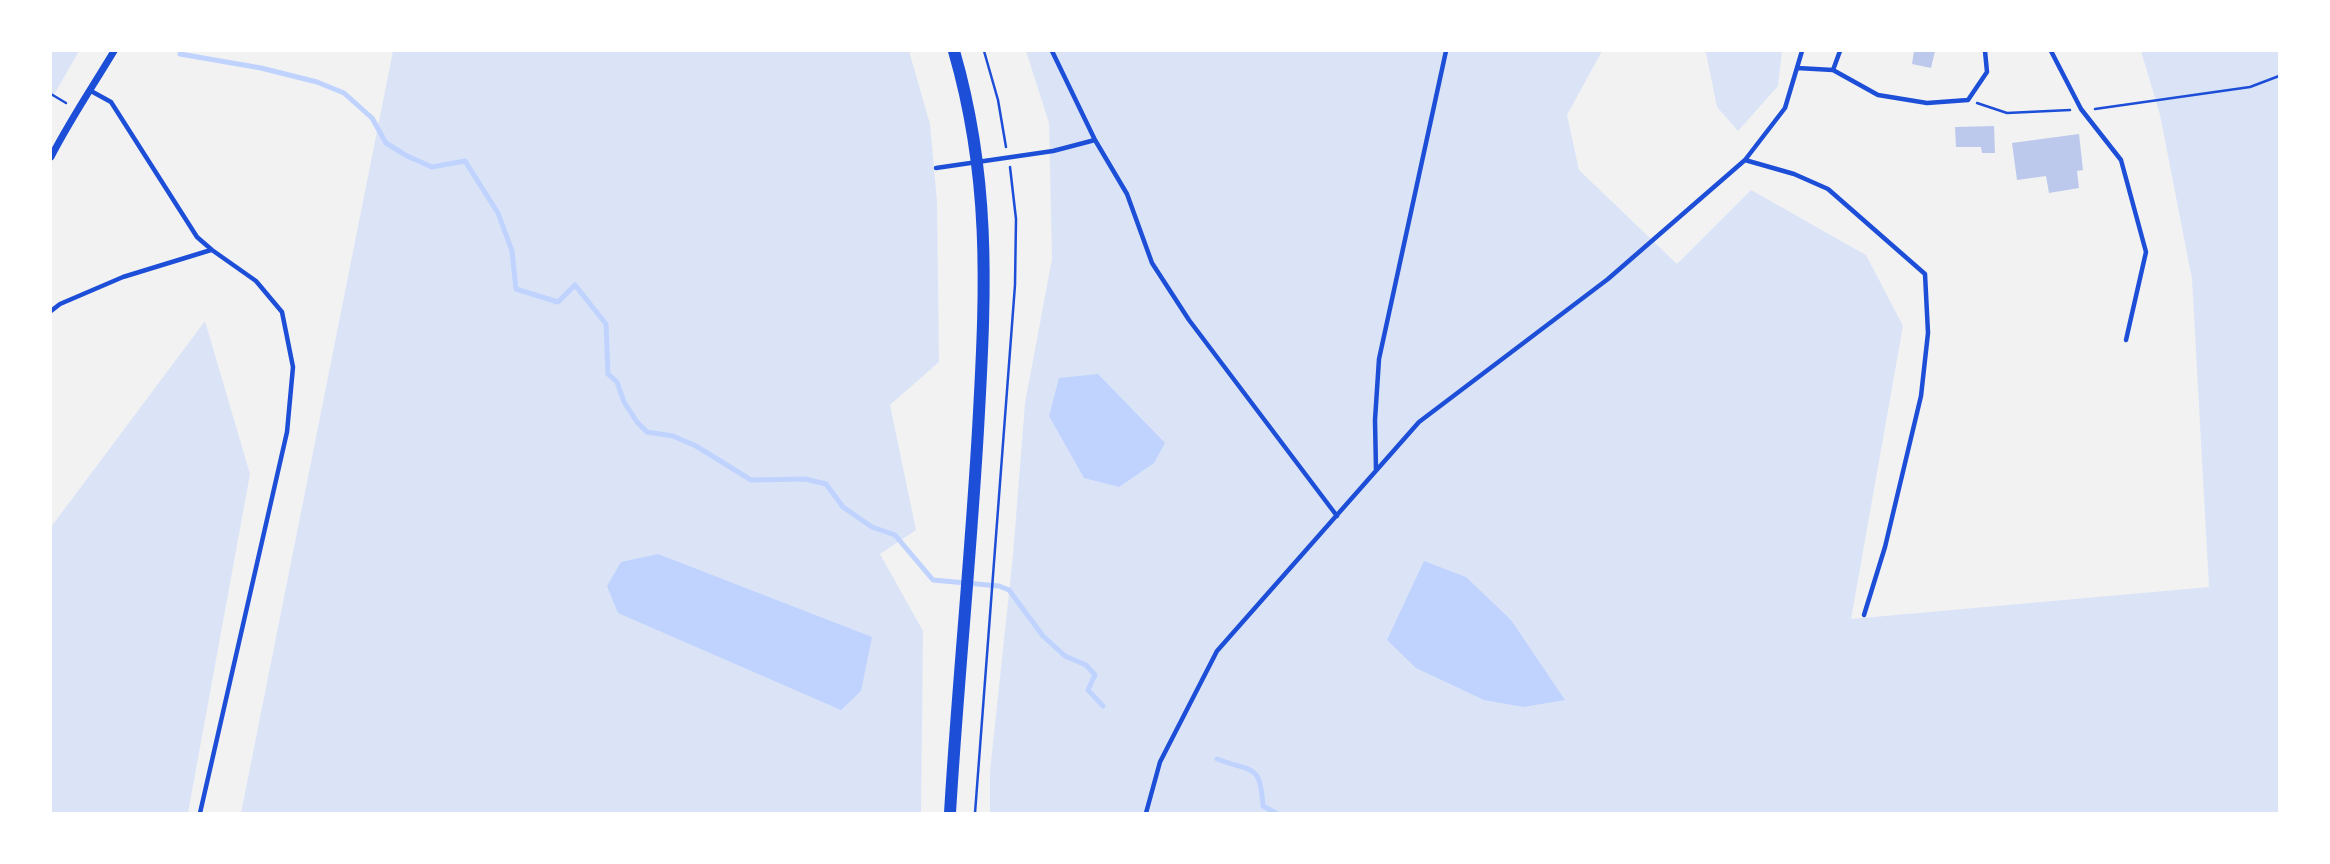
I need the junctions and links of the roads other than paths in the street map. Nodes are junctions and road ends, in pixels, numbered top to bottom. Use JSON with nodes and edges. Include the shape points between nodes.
{"nodes":[{"id":1,"x":114,"y":51,"type":"edge"},
{"id":2,"x":954,"y":51,"type":"edge"},
{"id":3,"x":1052,"y":51,"type":"edge"},
{"id":4,"x":1446,"y":51,"type":"edge"},
{"id":5,"x":1802,"y":51,"type":"edge"},
{"id":6,"x":1840,"y":51,"type":"edge"},
{"id":7,"x":1985,"y":51,"type":"edge"},
{"id":8,"x":2051,"y":51,"type":"edge"},
{"id":9,"x":1797,"y":68,"type":"junction"},
{"id":10,"x":1833,"y":69,"type":"junction"},
{"id":11,"x":90,"y":91,"type":"junction"},
{"id":12,"x":1095,"y":140,"type":"junction"},
{"id":13,"x":51,"y":157,"type":"edge"},
{"id":14,"x":1745,"y":160,"type":"junction"},
{"id":15,"x":978,"y":162,"type":"junction"},
{"id":16,"x":936,"y":168,"type":"dead end"},
{"id":17,"x":212,"y":250,"type":"junction"},
{"id":18,"x":51,"y":312,"type":"edge"},
{"id":19,"x":2126,"y":340,"type":"dead end"},
{"id":20,"x":1376,"y":470,"type":"junction"},
{"id":21,"x":1337,"y":516,"type":"junction"},
{"id":22,"x":1864,"y":615,"type":"dead end"},
{"id":23,"x":200,"y":813,"type":"edge"},
{"id":24,"x":950,"y":813,"type":"edge"},
{"id":25,"x":1146,"y":813,"type":"edge"}],
"edges":[{"from":1,"to":11,"type":"street"},
{"from":2,"to":15,"type":"street"},
{"from":3,"to":12,"type":"lane"},
{"from":4,"to":20,"type":"lane","via":[[1379,359]]},
{"from":5,"to":9,"type":"lane"},
{"from":6,"to":10,"type":"lane"},
{"from":7,"to":10,"type":"lane","via":[[1987,72],[1968,100],[1927,103],[1878,95]]},
{"from":8,"to":19,"type":"lane","via":[[2081,109],[2121,160],[2146,252]]},
{"from":9,"to":10,"type":"lane"},
{"from":9,"to":14,"type":"lane","via":[[1785,108]]},
{"from":11,"to":13,"type":"street"},
{"from":11,"to":17,"type":"lane","via":[[111,102],[197,237]]},
{"from":12,"to":15,"type":"lane"},
{"from":12,"to":21,"type":"lane","via":[[1127,194],[1152,263],[1189,320]]},
{"from":14,"to":20,"type":"lane","via":[[1608,279],[1419,422]]},
{"from":14,"to":22,"type":"lane","via":[[1828,189],[1925,274],[1928,333],[1921,396]]},
{"from":15,"to":16,"type":"lane"},
{"from":15,"to":24,"type":"street","via":[[984,216],[984,317]]},
{"from":17,"to":18,"type":"lane","via":[[123,277]]},
{"from":17,"to":23,"type":"lane","via":[[256,281],[282,312],[293,367],[287,432]]},
{"from":20,"to":21,"type":"lane"},
{"from":21,"to":25,"type":"lane","via":[[1217,651],[1160,762]]}]}
